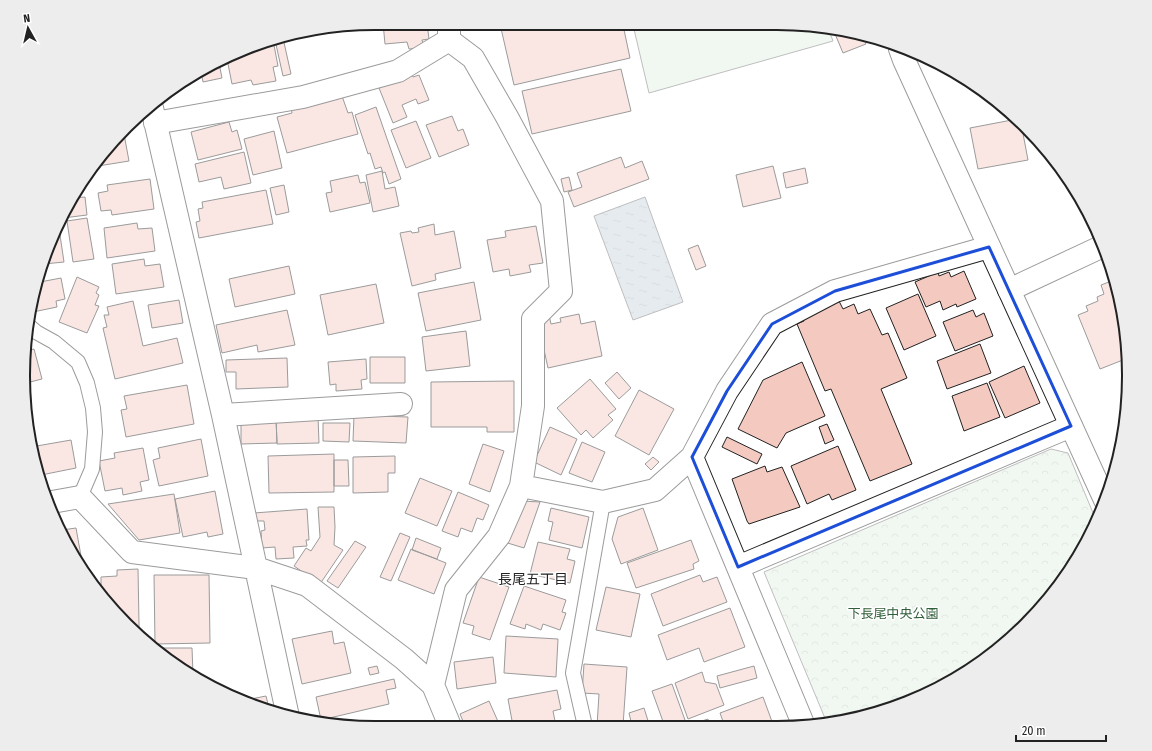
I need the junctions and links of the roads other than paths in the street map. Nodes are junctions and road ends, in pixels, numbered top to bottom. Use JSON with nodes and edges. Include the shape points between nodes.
{"nodes":[{"id":1,"x":449,"y":32,"type":"edge"},
{"id":2,"x":902,"y":53,"type":"edge"},
{"id":3,"x":154,"y":115,"type":"edge"},
{"id":4,"x":989,"y":247,"type":"junction"},
{"id":5,"x":1098,"y":248,"type":"edge"},
{"id":6,"x":1009,"y":290,"type":"junction"},
{"id":7,"x":33,"y":330,"type":"edge"},
{"id":8,"x":401,"y":404,"type":"dead end"},
{"id":9,"x":223,"y":415,"type":"junction"},
{"id":10,"x":1071,"y":426,"type":"junction"},
{"id":11,"x":692,"y":457,"type":"junction"},
{"id":12,"x":521,"y":486,"type":"junction"},
{"id":13,"x":1102,"y":493,"type":"edge"},
{"id":14,"x":80,"y":497,"type":"junction"},
{"id":15,"x":54,"y":502,"type":"edge"},
{"id":16,"x":603,"y":502,"type":"junction"},
{"id":17,"x":738,"y":567,"type":"junction"},
{"id":18,"x":256,"y":568,"type":"junction"},
{"id":19,"x":433,"y":685,"type":"junction"},
{"id":20,"x":287,"y":709,"type":"edge"},
{"id":21,"x":801,"y":720,"type":"edge"},
{"id":22,"x":448,"y":721,"type":"edge"},
{"id":23,"x":584,"y":721,"type":"edge"}],
"edges":[{"from":1,"to":3,"type":"street","via":[[398,71],[303,97]]},
{"from":1,"to":12,"type":"street","via":[[472,58],[552,201],[561,291],[533,319],[533,406]]},
{"from":2,"to":4,"type":"street"},
{"from":3,"to":9,"type":"street"},
{"from":4,"to":6,"type":"street"},
{"from":4,"to":11,"type":"street","via":[[835,291],[772,324],[727,391]]},
{"from":5,"to":6,"type":"street"},
{"from":6,"to":10,"type":"street"},
{"from":7,"to":14,"type":"lane","via":[[54,342],[78,362],[87,383],[95,432],[92,469]]},
{"from":8,"to":9,"type":"street"},
{"from":9,"to":18,"type":"street"},
{"from":10,"to":13,"type":"street"},
{"from":10,"to":17,"type":"street"},
{"from":11,"to":16,"type":"street","via":[[655,490]]},
{"from":11,"to":17,"type":"street"},
{"from":12,"to":16,"type":"street"},
{"from":12,"to":19,"type":"street","via":[[499,536],[456,590]]},
{"from":14,"to":15,"type":"street"},
{"from":14,"to":18,"type":"street","via":[[132,552]]},
{"from":16,"to":23,"type":"lane","via":[[573,673]]},
{"from":17,"to":21,"type":"street"},
{"from":18,"to":19,"type":"street","via":[[307,585]]},
{"from":18,"to":20,"type":"street"},
{"from":19,"to":22,"type":"street"}]}
